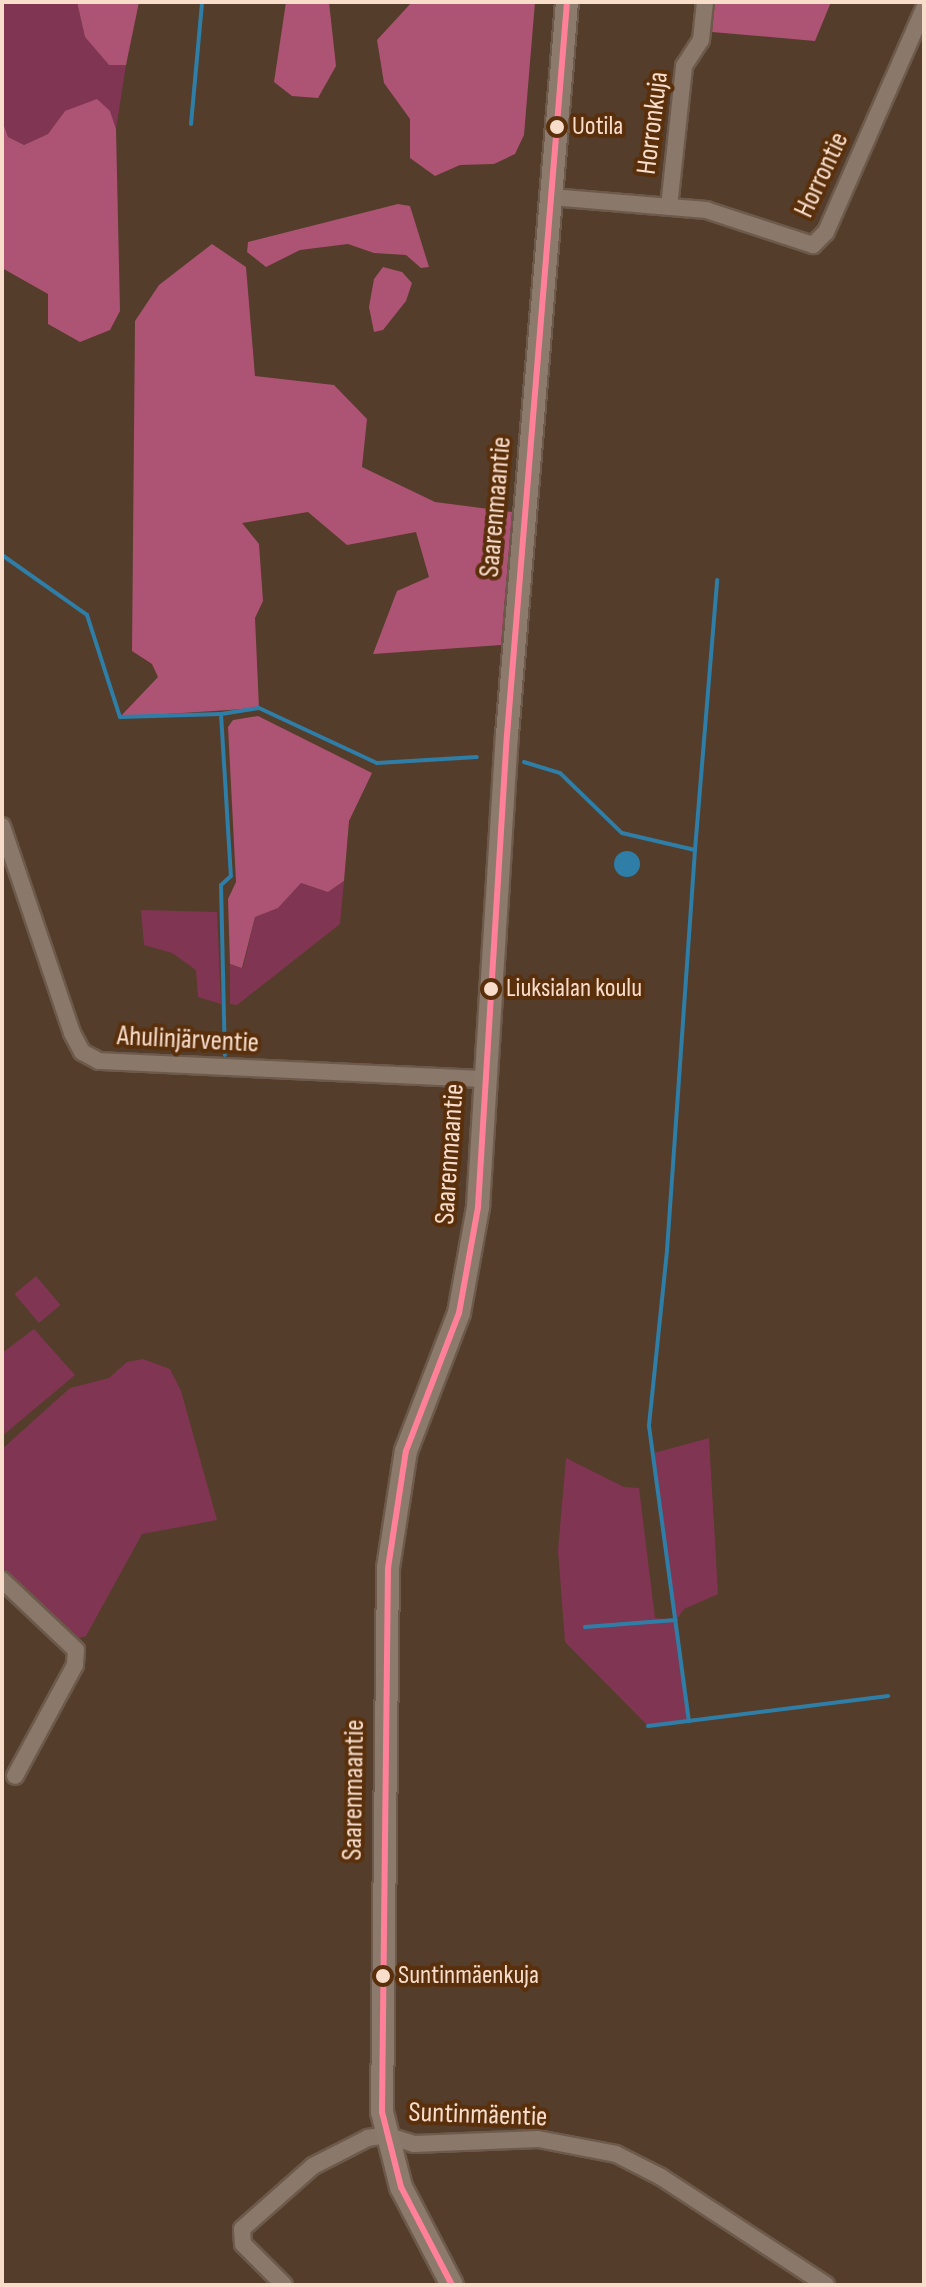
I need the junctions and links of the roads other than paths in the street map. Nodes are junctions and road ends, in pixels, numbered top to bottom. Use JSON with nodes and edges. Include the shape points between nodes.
{"nodes":[{"id":1,"x":567,"y":2,"type":"edge"},
{"id":2,"x":705,"y":2,"type":"edge"},
{"id":3,"x":924,"y":9,"type":"edge"},
{"id":4,"x":551,"y":197,"type":"junction"},
{"id":5,"x":669,"y":207,"type":"junction"},
{"id":6,"x":2,"y":826,"type":"edge"},
{"id":7,"x":485,"y":1079,"type":"junction"},
{"id":8,"x":2,"y":1580,"type":"edge"},
{"id":9,"x":15,"y":1776,"type":"dead end"},
{"id":10,"x":386,"y":2135,"type":"junction"},
{"id":11,"x":284,"y":2285,"type":"edge"},
{"id":12,"x":452,"y":2285,"type":"edge"},
{"id":13,"x":826,"y":2285,"type":"edge"}],
"edges":[{"from":1,"to":4,"type":"street","name":"Saarenmaantie"},
{"from":2,"to":5,"type":"street","name":"Horronkuja","via":[[701,40],[684,66]]},
{"from":3,"to":5,"type":"street","name":"Horrontie","via":[[821,239],[813,245],[799,243],[767,227],[706,210]]},
{"from":4,"to":5,"type":"street","name":"Horrontie"},
{"from":4,"to":7,"type":"street","name":"Saarenmaantie"},
{"from":6,"to":7,"type":"street","name":"Ahulinjärventie","via":[[72,1033],[82,1052],[99,1061]]},
{"from":7,"to":10,"type":"street","name":"Saarenmaantie","via":[[473,1256],[459,1313],[406,1451],[390,1542],[380,2072]]},
{"from":8,"to":9,"type":"street","via":[[76,1650],[75,1665]]},
{"from":10,"to":11,"type":"street","name":"Suntinmäentie","via":[[368,2138],[313,2166],[242,2229],[243,2244]]},
{"from":10,"to":12,"type":"street","name":"Saarenmaantie","via":[[420,2233]]},
{"from":10,"to":13,"type":"street","name":"Suntinmäentie","via":[[414,2144],[538,2139],[616,2154],[661,2177]]}]}
